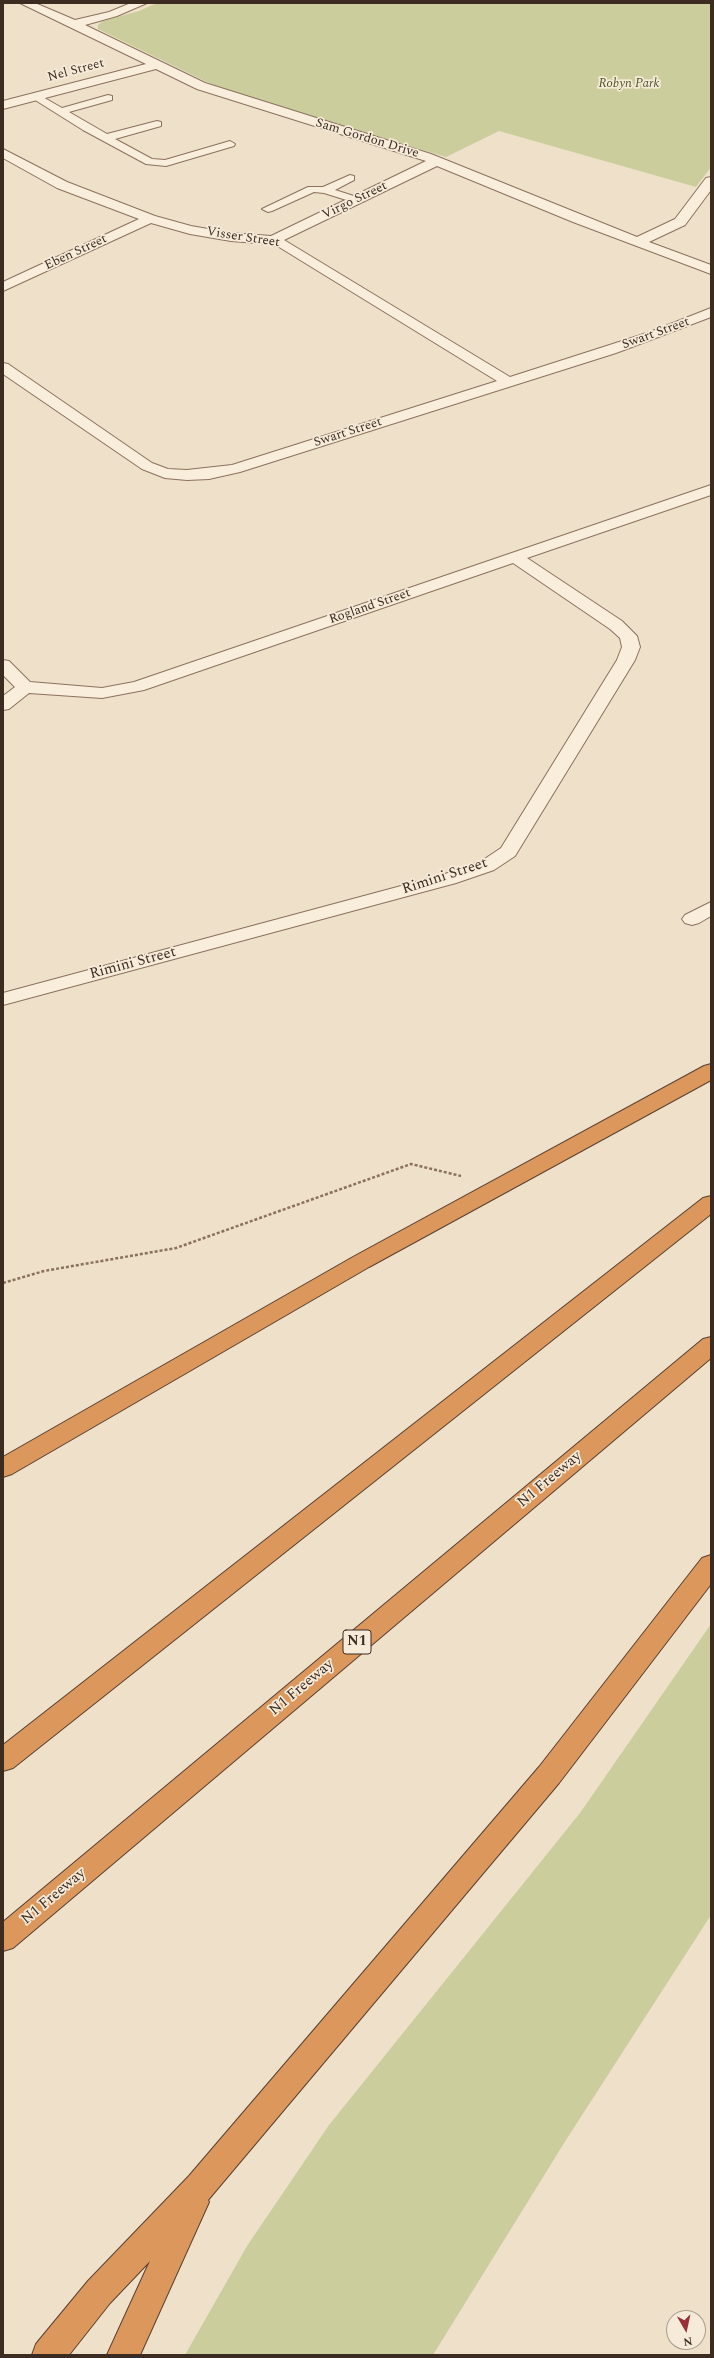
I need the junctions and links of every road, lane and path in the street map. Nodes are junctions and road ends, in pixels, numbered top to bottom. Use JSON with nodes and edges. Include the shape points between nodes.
{"nodes":[{"id":1,"x":26,"y":3,"type":"edge"},
{"id":2,"x":141,"y":3,"type":"edge"},
{"id":3,"x":74,"y":24,"type":"junction"},
{"id":4,"x":156,"y":65,"type":"junction"},
{"id":5,"x":36,"y":96,"type":"junction"},
{"id":6,"x":108,"y":98,"type":"dead end"},
{"id":7,"x":3,"y":104,"type":"edge"},
{"id":8,"x":61,"y":111,"type":"junction"},
{"id":9,"x":157,"y":124,"type":"dead end"},
{"id":10,"x":106,"y":138,"type":"junction"},
{"id":11,"x":230,"y":144,"type":"dead end"},
{"id":12,"x":3,"y":153,"type":"edge"},
{"id":13,"x":437,"y":161,"type":"junction"},
{"id":14,"x":350,"y":178,"type":"dead end"},
{"id":15,"x":711,"y":181,"type":"edge"},
{"id":16,"x":325,"y":190,"type":"junction"},
{"id":17,"x":356,"y":200,"type":"junction"},
{"id":18,"x":268,"y":209,"type":"dead end"},
{"id":19,"x":150,"y":219,"type":"junction"},
{"id":20,"x":273,"y":240,"type":"junction"},
{"id":21,"x":640,"y":241,"type":"junction"},
{"id":22,"x":711,"y":270,"type":"edge"},
{"id":23,"x":3,"y":287,"type":"edge"},
{"id":24,"x":711,"y":312,"type":"edge"},
{"id":25,"x":4,"y":369,"type":"edge"},
{"id":26,"x":508,"y":382,"type":"junction"},
{"id":27,"x":711,"y":490,"type":"edge"},
{"id":28,"x":514,"y":557,"type":"junction"},
{"id":29,"x":3,"y":665,"type":"edge"},
{"id":30,"x":25,"y":687,"type":"junction"},
{"id":31,"x":3,"y":705,"type":"edge"},
{"id":32,"x":711,"y":908,"type":"edge"},
{"id":33,"x":692,"y":919,"type":"dead end"},
{"id":34,"x":3,"y":999,"type":"edge"},
{"id":35,"x":711,"y":1071,"type":"edge"},
{"id":36,"x":499,"y":1187,"type":"junction"},
{"id":37,"x":711,"y":1203,"type":"edge"},
{"id":38,"x":3,"y":1283,"type":"edge"},
{"id":39,"x":711,"y":1345,"type":"edge"},
{"id":40,"x":3,"y":1468,"type":"edge"},
{"id":41,"x":711,"y":1566,"type":"edge"},
{"id":42,"x":3,"y":1760,"type":"edge"},
{"id":43,"x":3,"y":1939,"type":"edge"},
{"id":44,"x":200,"y":2186,"type":"junction"},
{"id":45,"x":48,"y":2355,"type":"edge"},
{"id":46,"x":123,"y":2355,"type":"edge"}],
"edges":[{"from":1,"to":3,"type":"street","name":"Sam Gordon Drive"},
{"from":2,"to":3,"type":"street","via":[[113,14]]},
{"from":3,"to":4,"type":"street","name":"Sam Gordon Drive"},
{"from":4,"to":5,"type":"street","name":"Nel Street"},
{"from":4,"to":13,"type":"street","name":"Sam Gordon Drive","via":[[242,101]]},
{"from":5,"to":7,"type":"street","name":"Nel Street"},
{"from":5,"to":8,"type":"lane"},
{"from":6,"to":8,"type":"lane"},
{"from":8,"to":10,"type":"lane"},
{"from":9,"to":10,"type":"lane"},
{"from":10,"to":11,"type":"lane","via":[[150,162],[159,164]]},
{"from":12,"to":19,"type":"street","name":"Visser Street","via":[[62,185]]},
{"from":13,"to":17,"type":"street","name":"Virgo Street"},
{"from":13,"to":21,"type":"street","name":"Sam Gordon Drive","via":[[578,219]]},
{"from":14,"to":16,"type":"lane"},
{"from":15,"to":21,"type":"street","via":[[680,222]]},
{"from":16,"to":17,"type":"lane"},
{"from":16,"to":18,"type":"lane","via":[[308,190]]},
{"from":17,"to":20,"type":"street","name":"Virgo Street"},
{"from":19,"to":20,"type":"street","name":"Visser Street","via":[[224,236]]},
{"from":19,"to":23,"type":"street","name":"Eben Street"},
{"from":20,"to":26,"type":"street","name":"Visser Street","via":[[291,248]]},
{"from":21,"to":22,"type":"street","name":"Sam Gordon Drive"},
{"from":24,"to":26,"type":"street","name":"Swart Street","via":[[655,335]]},
{"from":25,"to":26,"type":"street","name":"Swart Street","via":[[147,466],[165,473],[187,476],[235,469]]},
{"from":27,"to":28,"type":"street","name":"Rogland Street"},
{"from":28,"to":30,"type":"street","name":"Rogland Street","via":[[138,686],[102,693]]},
{"from":28,"to":34,"type":"street","name":"Rimini Street","via":[[616,624],[628,636],[631,647],[626,660],[508,852],[487,866],[449,879]]},
{"from":29,"to":30,"type":"street"},
{"from":30,"to":31,"type":"street"},
{"from":32,"to":33,"type":"street"},
{"from":35,"to":36,"type":"highway"},
{"from":36,"to":38,"type":"path","via":[[411,1164],[176,1248],[44,1271]]},
{"from":36,"to":40,"type":"highway","via":[[361,1262]]},
{"from":37,"to":42,"type":"highway"},
{"from":39,"to":43,"type":"highway","name":"N1 Freeway","number":"N1"},
{"from":41,"to":44,"type":"highway","via":[[549,1775]]},
{"from":44,"to":45,"type":"highway","via":[[99,2292]]},
{"from":44,"to":46,"type":"highway"}]}
